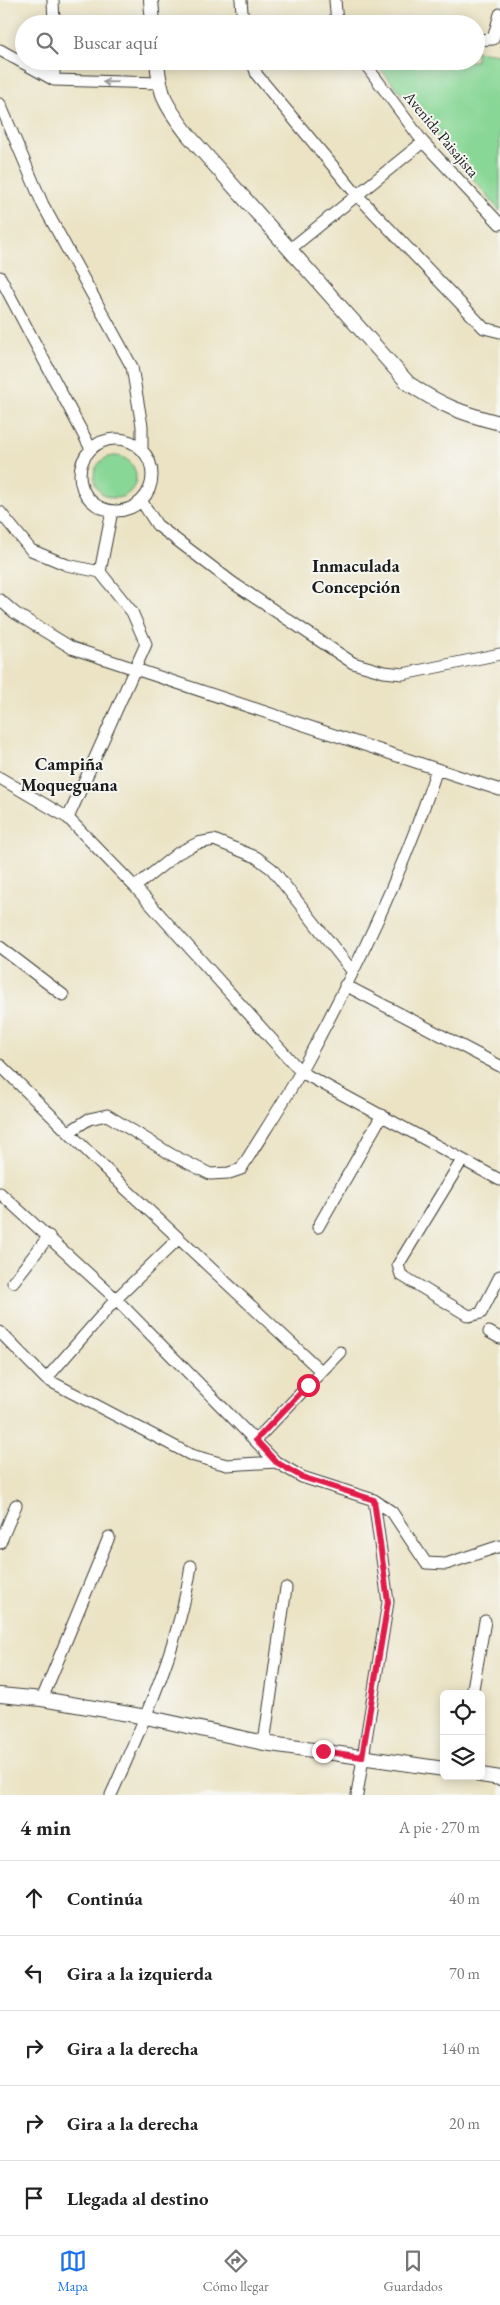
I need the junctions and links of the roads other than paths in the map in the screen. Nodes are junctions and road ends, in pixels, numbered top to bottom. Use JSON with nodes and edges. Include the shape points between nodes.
{"nodes":[{"id":1,"x":53,"y":0,"type":"edge"},
{"id":2,"x":151,"y":0,"type":"edge"},
{"id":3,"x":241,"y":0,"type":"edge"},
{"id":4,"x":334,"y":0,"type":"edge"},
{"id":5,"x":500,"y":14,"type":"edge"},
{"id":6,"x":54,"y":15,"type":"edge"},
{"id":7,"x":152,"y":15,"type":"edge"},
{"id":8,"x":242,"y":15,"type":"edge"},
{"id":9,"x":336,"y":15,"type":"edge"},
{"id":10,"x":485,"y":39,"type":"edge"},
{"id":11,"x":0,"y":50,"type":"edge"},
{"id":12,"x":15,"y":58,"type":"edge"},
{"id":13,"x":36,"y":70,"type":"edge"},
{"id":14,"x":54,"y":70,"type":"edge"},
{"id":15,"x":157,"y":70,"type":"edge"},
{"id":16,"x":255,"y":70,"type":"edge"},
{"id":17,"x":370,"y":70,"type":"edge"},
{"id":18,"x":54,"y":80,"type":"junction"},
{"id":19,"x":159,"y":83,"type":"junction"},
{"id":20,"x":0,"y":104,"type":"edge"},
{"id":21,"x":423,"y":142,"type":"junction"},
{"id":22,"x":357,"y":195,"type":"junction"},
{"id":23,"x":500,"y":224,"type":"edge"},
{"id":24,"x":289,"y":250,"type":"junction"},
{"id":25,"x":0,"y":277,"type":"edge"},
{"id":26,"x":500,"y":332,"type":"edge"},
{"id":27,"x":500,"y":422,"type":"edge"},
{"id":28,"x":91,"y":449,"type":"junction"},
{"id":29,"x":142,"y":449,"type":"junction"},
{"id":30,"x":142,"y":502,"type":"junction"},
{"id":31,"x":0,"y":512,"type":"edge"},
{"id":32,"x":112,"y":512,"type":"junction"},
{"id":33,"x":100,"y":572,"type":"junction"},
{"id":34,"x":0,"y":600,"type":"edge"},
{"id":35,"x":500,"y":654,"type":"edge"},
{"id":36,"x":135,"y":670,"type":"junction"},
{"id":37,"x":437,"y":769,"type":"junction"},
{"id":38,"x":0,"y":778,"type":"edge"},
{"id":39,"x":500,"y":790,"type":"edge"},
{"id":40,"x":68,"y":818,"type":"junction"},
{"id":41,"x":135,"y":887,"type":"junction"},
{"id":42,"x":0,"y":947,"type":"edge"},
{"id":43,"x":353,"y":972,"type":"junction"},
{"id":44,"x":345,"y":985,"type":"junction"},
{"id":45,"x":63,"y":995,"type":"dead end"},
{"id":46,"x":0,"y":1065,"type":"edge"},
{"id":47,"x":500,"y":1066,"type":"edge"},
{"id":48,"x":301,"y":1072,"type":"junction"},
{"id":49,"x":382,"y":1115,"type":"junction"},
{"id":50,"x":69,"y":1132,"type":"junction"},
{"id":51,"x":462,"y":1160,"type":"junction"},
{"id":52,"x":500,"y":1180,"type":"edge"},
{"id":53,"x":0,"y":1193,"type":"edge"},
{"id":54,"x":318,"y":1226,"type":"dead end"},
{"id":55,"x":49,"y":1236,"type":"junction"},
{"id":56,"x":179,"y":1238,"type":"junction"},
{"id":57,"x":500,"y":1276,"type":"edge"},
{"id":58,"x":13,"y":1282,"type":"dead end"},
{"id":59,"x":116,"y":1300,"type":"junction"},
{"id":60,"x":0,"y":1332,"type":"edge"},
{"id":61,"x":489,"y":1332,"type":"dead end"},
{"id":62,"x":500,"y":1338,"type":"edge"},
{"id":63,"x":340,"y":1352,"type":"dead end"},
{"id":64,"x":321,"y":1371,"type":"junction"},
{"id":65,"x":46,"y":1379,"type":"junction"},
{"id":66,"x":256,"y":1440,"type":"junction"},
{"id":67,"x":276,"y":1462,"type":"junction"},
{"id":68,"x":374,"y":1500,"type":"junction"},
{"id":69,"x":16,"y":1505,"type":"dead end"},
{"id":70,"x":109,"y":1537,"type":"dead end"},
{"id":71,"x":0,"y":1543,"type":"edge"},
{"id":72,"x":500,"y":1546,"type":"edge"},
{"id":73,"x":191,"y":1566,"type":"dead end"},
{"id":74,"x":286,"y":1588,"type":"dead end"},
{"id":75,"x":485,"y":1621,"type":"dead end"},
{"id":76,"x":473,"y":1690,"type":"edge"},
{"id":77,"x":0,"y":1694,"type":"edge"},
{"id":78,"x":42,"y":1699,"type":"junction"},
{"id":79,"x":146,"y":1717,"type":"junction"},
{"id":80,"x":264,"y":1743,"type":"junction"},
{"id":81,"x":362,"y":1757,"type":"junction"},
{"id":82,"x":440,"y":1768,"type":"edge"},
{"id":83,"x":485,"y":1776,"type":"edge"},
{"id":84,"x":500,"y":1778,"type":"edge"},
{"id":85,"x":111,"y":1795,"type":"edge"},
{"id":86,"x":357,"y":1795,"type":"edge"}],
"edges":[{"from":1,"to":6,"type":"street"},
{"from":2,"to":7,"type":"street"},
{"from":3,"to":8,"type":"street"},
{"from":4,"to":9,"type":"street"},
{"from":5,"to":10,"type":"street","via":[[493,39]]},
{"from":11,"to":12,"type":"street"},
{"from":13,"to":18,"type":"street"},
{"from":14,"to":18,"type":"street"},
{"from":15,"to":19,"type":"street"},
{"from":16,"to":22,"type":"street"},
{"from":17,"to":21,"type":"street","name":"Avenida Paisajista"},
{"from":19,"to":18,"type":"street","one_way":true},
{"from":19,"to":24,"type":"street","via":[[166,104],[189,136]]},
{"from":20,"to":29,"type":"street","via":[[43,205],[132,367],[142,426]]},
{"from":21,"to":22,"type":"street"},
{"from":21,"to":23,"type":"street","name":"Avenida Paisajista"},
{"from":22,"to":24,"type":"street"},
{"from":22,"to":26,"type":"street","via":[[484,328]]},
{"from":24,"to":27,"type":"street","via":[[408,383],[431,399],[464,414]]},
{"from":25,"to":28,"type":"street"},
{"from":28,"to":29,"type":"street","via":[[100,442],[116,438],[132,442]]},
{"from":28,"to":32,"type":"street","via":[[80,469],[80,481],[91,501]]},
{"from":29,"to":30,"type":"street","via":[[153,470],[153,482]]},
{"from":30,"to":32,"type":"street","via":[[129,509]]},
{"from":30,"to":35,"type":"street","via":[[157,525],[233,583],[353,663],[403,674]]},
{"from":31,"to":33,"type":"street","via":[[31,550],[67,565]]},
{"from":32,"to":33,"type":"street"},
{"from":33,"to":36,"type":"street","via":[[132,612],[146,644]]},
{"from":34,"to":36,"type":"street","via":[[72,648]]},
{"from":36,"to":37,"type":"street"},
{"from":36,"to":40,"type":"street"},
{"from":37,"to":39,"type":"street"},
{"from":37,"to":43,"type":"street","via":[[420,824]]},
{"from":38,"to":40,"type":"street"},
{"from":40,"to":41,"type":"street"},
{"from":41,"to":43,"type":"street","via":[[178,853],[198,843],[214,840],[256,857],[272,869]]},
{"from":41,"to":48,"type":"street"},
{"from":42,"to":45,"type":"street"},
{"from":43,"to":44,"type":"street"},
{"from":44,"to":47,"type":"street"},
{"from":44,"to":48,"type":"street"},
{"from":46,"to":50,"type":"street"},
{"from":48,"to":49,"type":"street"},
{"from":48,"to":50,"type":"street","via":[[241,1169],[230,1173],[210,1174],[172,1156],[107,1115],[89,1119]]},
{"from":49,"to":51,"type":"street"},
{"from":49,"to":54,"type":"street"},
{"from":50,"to":56,"type":"street"},
{"from":51,"to":52,"type":"street"},
{"from":51,"to":57,"type":"street","via":[[398,1265],[398,1270],[401,1276],[469,1316],[480,1313]]},
{"from":53,"to":55,"type":"street"},
{"from":55,"to":58,"type":"street"},
{"from":55,"to":59,"type":"street"},
{"from":56,"to":59,"type":"street"},
{"from":56,"to":64,"type":"street"},
{"from":59,"to":65,"type":"street"},
{"from":59,"to":66,"type":"street"},
{"from":60,"to":65,"type":"street"},
{"from":61,"to":62,"type":"street"},
{"from":63,"to":64,"type":"street"},
{"from":64,"to":66,"type":"street"},
{"from":65,"to":67,"type":"street","via":[[191,1456],[227,1465]]},
{"from":66,"to":67,"type":"street"},
{"from":67,"to":68,"type":"street","via":[[302,1477]]},
{"from":68,"to":72,"type":"street","via":[[392,1512],[426,1562],[446,1564]]},
{"from":68,"to":81,"type":"street","via":[[388,1602]]},
{"from":69,"to":71,"type":"street"},
{"from":70,"to":78,"type":"street"},
{"from":73,"to":79,"type":"street","via":[[179,1625]]},
{"from":74,"to":80,"type":"street"},
{"from":75,"to":76,"type":"street"},
{"from":77,"to":78,"type":"street"},
{"from":78,"to":79,"type":"street"},
{"from":79,"to":80,"type":"street"},
{"from":79,"to":85,"type":"street"},
{"from":80,"to":81,"type":"street"},
{"from":81,"to":82,"type":"street"},
{"from":81,"to":86,"type":"street"},
{"from":83,"to":84,"type":"street"}]}
